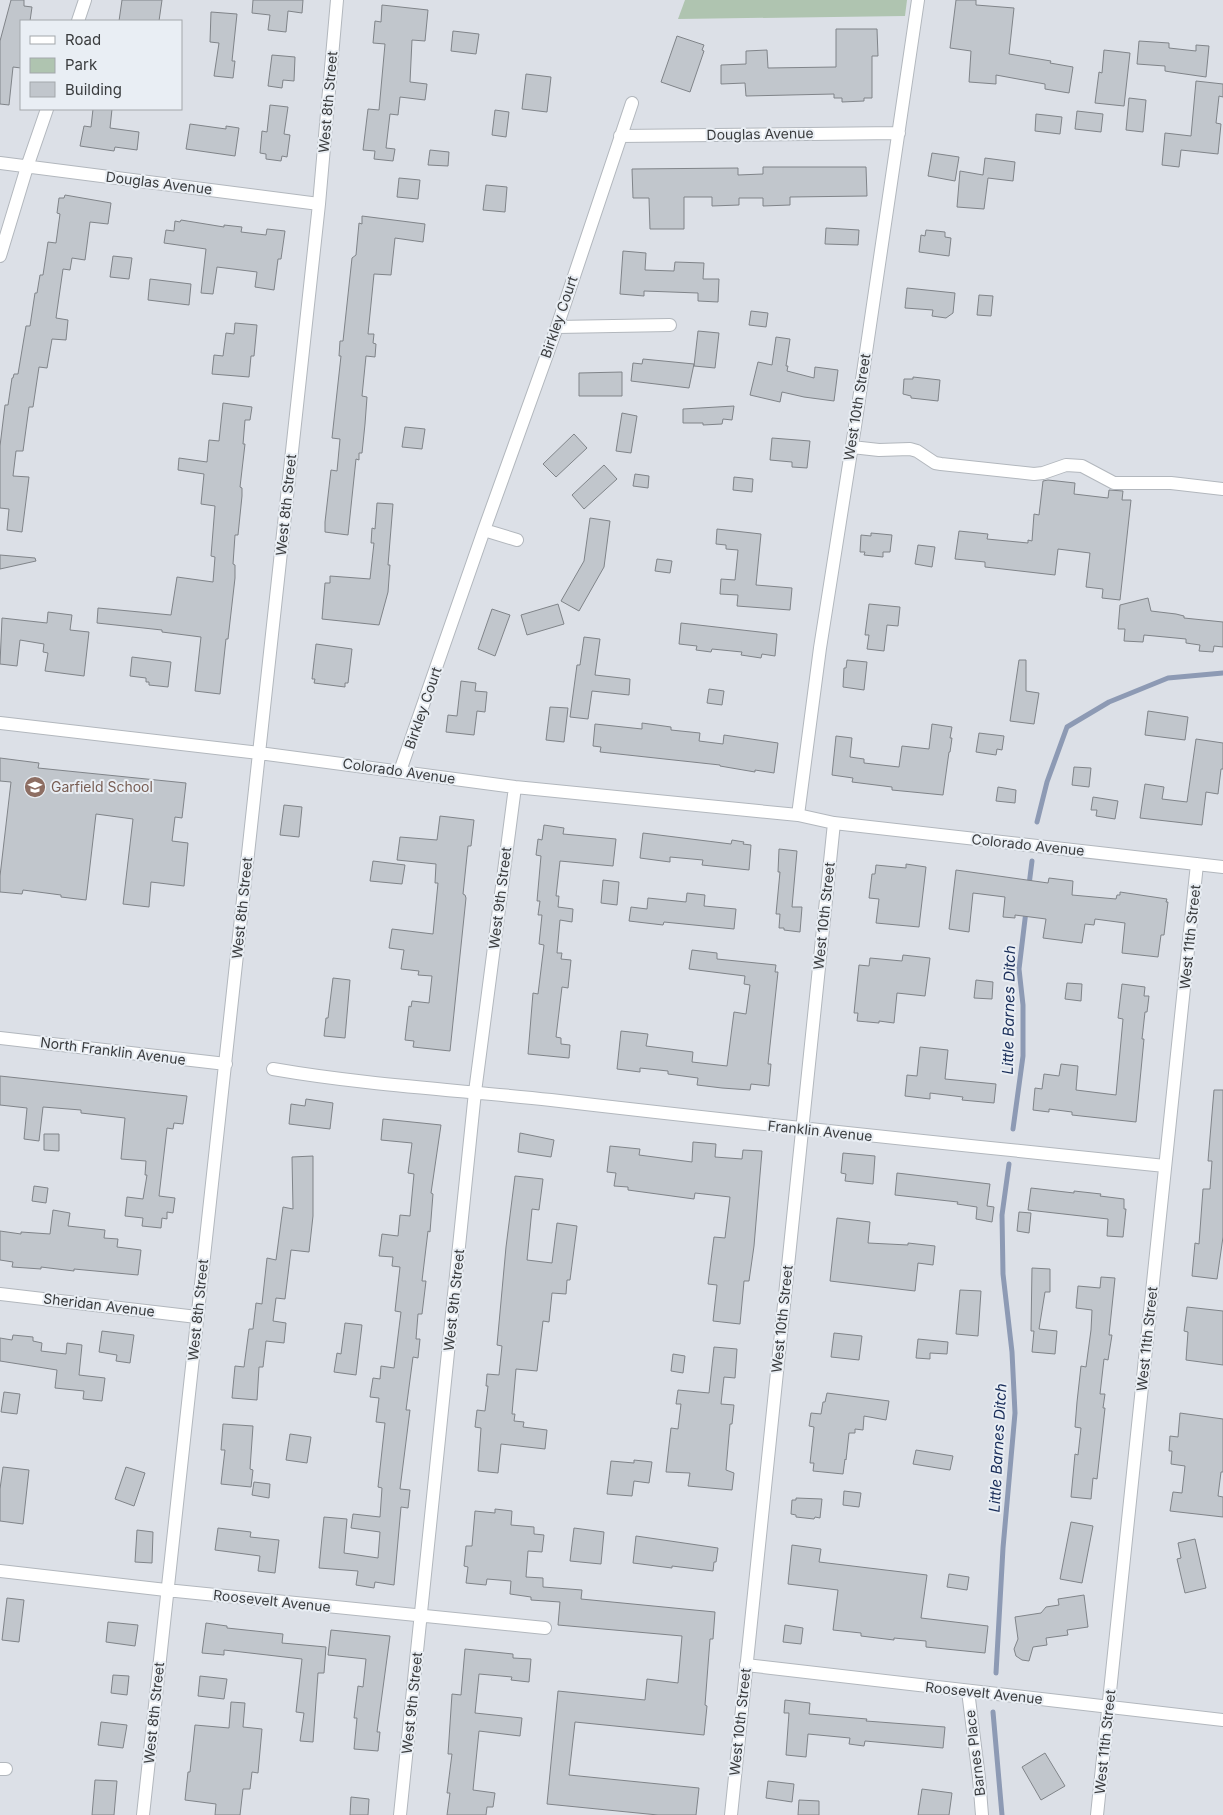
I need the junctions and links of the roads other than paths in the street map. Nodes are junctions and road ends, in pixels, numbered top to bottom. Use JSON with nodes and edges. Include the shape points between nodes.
{"nodes":[{"id":1,"x":85,"y":0,"type":"edge"},
{"id":2,"x":337,"y":0,"type":"edge"},
{"id":3,"x":918,"y":0,"type":"edge"},
{"id":4,"x":78,"y":20,"type":"edge"},
{"id":5,"x":632,"y":103,"type":"dead end"},
{"id":6,"x":47,"y":110,"type":"edge"},
{"id":7,"x":899,"y":133,"type":"junction"},
{"id":8,"x":620,"y":136,"type":"junction"},
{"id":9,"x":0,"y":163,"type":"edge"},
{"id":10,"x":27,"y":166,"type":"junction"},
{"id":11,"x":318,"y":204,"type":"junction"},
{"id":12,"x":0,"y":256,"type":"edge"},
{"id":13,"x":670,"y":325,"type":"dead end"},
{"id":14,"x":557,"y":327,"type":"junction"},
{"id":15,"x":852,"y":447,"type":"junction"},
{"id":16,"x":1223,"y":488,"type":"edge"},
{"id":17,"x":484,"y":530,"type":"junction"},
{"id":18,"x":517,"y":540,"type":"dead end"},
{"id":19,"x":0,"y":723,"type":"edge"},
{"id":20,"x":259,"y":753,"type":"junction"},
{"id":21,"x":400,"y":772,"type":"junction"},
{"id":22,"x":515,"y":787,"type":"junction"},
{"id":23,"x":798,"y":815,"type":"junction"},
{"id":24,"x":834,"y":823,"type":"junction"},
{"id":25,"x":1197,"y":864,"type":"junction"},
{"id":26,"x":1223,"y":867,"type":"edge"},
{"id":27,"x":0,"y":1038,"type":"edge"},
{"id":28,"x":226,"y":1064,"type":"junction"},
{"id":29,"x":273,"y":1069,"type":"dead end"},
{"id":30,"x":475,"y":1092,"type":"junction"},
{"id":31,"x":802,"y":1129,"type":"junction"},
{"id":32,"x":1165,"y":1166,"type":"junction"},
{"id":33,"x":0,"y":1294,"type":"edge"},
{"id":34,"x":197,"y":1317,"type":"junction"},
{"id":35,"x":0,"y":1571,"type":"edge"},
{"id":36,"x":166,"y":1590,"type":"junction"},
{"id":37,"x":421,"y":1617,"type":"junction"},
{"id":38,"x":545,"y":1628,"type":"dead end"},
{"id":39,"x":746,"y":1665,"type":"junction"},
{"id":40,"x":968,"y":1691,"type":"junction"},
{"id":41,"x":1109,"y":1706,"type":"junction"},
{"id":42,"x":1223,"y":1720,"type":"edge"},
{"id":43,"x":143,"y":1815,"type":"edge"},
{"id":44,"x":400,"y":1815,"type":"edge"},
{"id":45,"x":731,"y":1815,"type":"edge"},
{"id":46,"x":982,"y":1815,"type":"edge"},
{"id":47,"x":1097,"y":1815,"type":"edge"}],
"edges":[{"from":1,"to":4,"type":"street"},
{"from":2,"to":11,"type":"street","name":"West 8th Street"},
{"from":3,"to":7,"type":"street","name":"West 10th Street"},
{"from":5,"to":8,"type":"street","name":"Birkley Court"},
{"from":6,"to":10,"type":"street"},
{"from":7,"to":8,"type":"street","name":"Douglas Avenue"},
{"from":7,"to":15,"type":"street","name":"West 10th Street"},
{"from":8,"to":14,"type":"street","name":"Birkley Court"},
{"from":9,"to":10,"type":"street","name":"Douglas Avenue"},
{"from":10,"to":11,"type":"street","name":"Douglas Avenue"},
{"from":10,"to":12,"type":"street"},
{"from":11,"to":20,"type":"street","name":"West 8th Street"},
{"from":13,"to":14,"type":"street"},
{"from":14,"to":17,"type":"street","name":"Birkley Court"},
{"from":15,"to":16,"type":"street","via":[[910,449],[941,464],[1034,474],[1066,465],[1082,466],[1114,482]]},
{"from":15,"to":23,"type":"street","name":"West 10th Street"},
{"from":17,"to":18,"type":"street"},
{"from":17,"to":21,"type":"street","name":"Birkley Court"},
{"from":19,"to":20,"type":"street","name":"Colorado Avenue"},
{"from":20,"to":21,"type":"street","name":"Colorado Avenue"},
{"from":20,"to":28,"type":"street","name":"West 8th Street"},
{"from":21,"to":22,"type":"street","name":"Colorado Avenue"},
{"from":22,"to":23,"type":"street","name":"Colorado Avenue"},
{"from":22,"to":30,"type":"street","name":"West 9th Street"},
{"from":23,"to":24,"type":"street","name":"Colorado Avenue"},
{"from":24,"to":25,"type":"street","name":"Colorado Avenue"},
{"from":24,"to":31,"type":"street","name":"West 10th Street"},
{"from":25,"to":26,"type":"street","name":"Colorado Avenue"},
{"from":25,"to":32,"type":"street","name":"West 11th Street"},
{"from":27,"to":28,"type":"street","name":"North Franklin Avenue"},
{"from":28,"to":34,"type":"street","name":"West 8th Street"},
{"from":29,"to":30,"type":"street"},
{"from":30,"to":31,"type":"street","name":"Franklin Avenue"},
{"from":30,"to":37,"type":"street","name":"West 9th Street"},
{"from":31,"to":32,"type":"street","name":"Franklin Avenue"},
{"from":31,"to":39,"type":"street","name":"West 10th Street"},
{"from":32,"to":41,"type":"street","name":"West 11th Street"},
{"from":33,"to":34,"type":"street","name":"Sheridan Avenue"},
{"from":34,"to":36,"type":"street","name":"West 8th Street"},
{"from":35,"to":36,"type":"street","name":"Roosevelt Avenue"},
{"from":36,"to":37,"type":"street","name":"Roosevelt Avenue"},
{"from":36,"to":43,"type":"street","name":"West 8th Street"},
{"from":37,"to":38,"type":"street","name":"Roosevelt Avenue"},
{"from":37,"to":44,"type":"street","name":"West 9th Street"},
{"from":39,"to":40,"type":"street","name":"Roosevelt Avenue"},
{"from":39,"to":45,"type":"street","name":"West 10th Street"},
{"from":40,"to":41,"type":"street","name":"Roosevelt Avenue"},
{"from":40,"to":46,"type":"street","name":"Barnes Place"},
{"from":41,"to":42,"type":"street","name":"Roosevelt Avenue"},
{"from":41,"to":47,"type":"street","name":"West 11th Street"}]}
